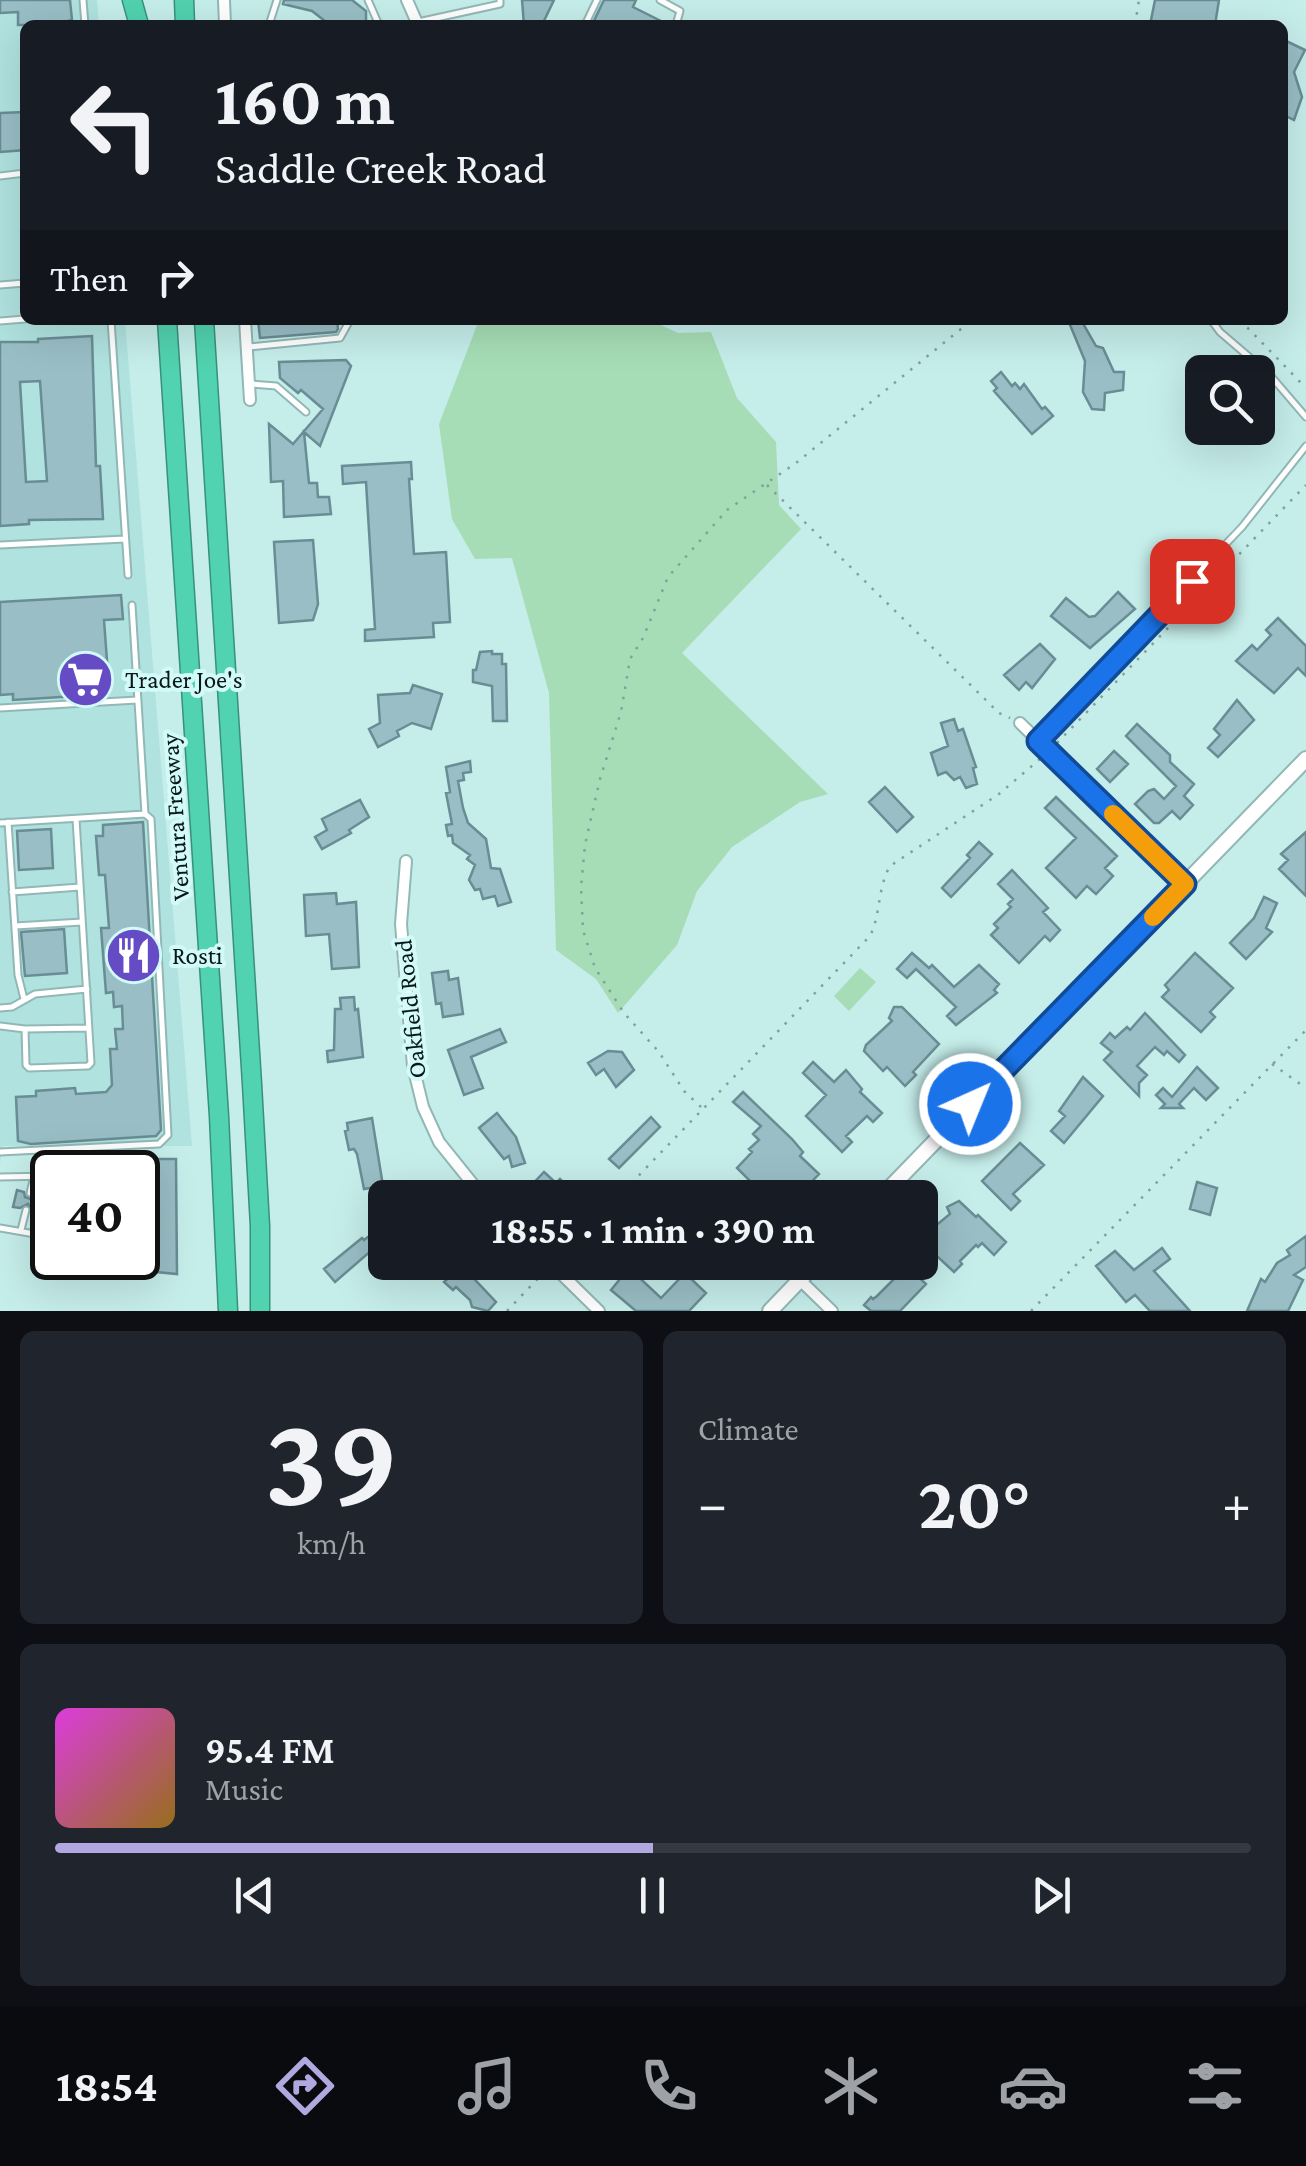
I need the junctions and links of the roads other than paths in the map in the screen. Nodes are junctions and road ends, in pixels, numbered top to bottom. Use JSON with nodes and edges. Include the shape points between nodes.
{"nodes":[{"id":1,"x":500,"y":0,"type":"edge"},
{"id":2,"x":660,"y":0,"type":"edge"},
{"id":3,"x":434,"y":20,"type":"edge"},
{"id":4,"x":678,"y":20,"type":"edge"},
{"id":5,"x":111,"y":325,"type":"edge"},
{"id":6,"x":167,"y":325,"type":"edge"},
{"id":7,"x":204,"y":325,"type":"edge"},
{"id":8,"x":244,"y":325,"type":"edge"},
{"id":9,"x":347,"y":325,"type":"edge"},
{"id":10,"x":1215,"y":325,"type":"edge"},
{"id":11,"x":246,"y":347,"type":"junction"},
{"id":12,"x":249,"y":384,"type":"junction"},
{"id":13,"x":250,"y":400,"type":"dead end"},
{"id":14,"x":306,"y":412,"type":"dead end"},
{"id":15,"x":1306,"y":417,"type":"edge"},
{"id":16,"x":1306,"y":446,"type":"edge"},
{"id":17,"x":125,"y":539,"type":"junction"},
{"id":18,"x":0,"y":545,"type":"edge"},
{"id":19,"x":128,"y":576,"type":"dead end"},
{"id":20,"x":132,"y":605,"type":"dead end"},
{"id":21,"x":137,"y":700,"type":"junction"},
{"id":22,"x":0,"y":708,"type":"edge"},
{"id":23,"x":1020,"y":723,"type":"road end"},
{"id":24,"x":1038,"y":741,"type":"junction"},
{"id":25,"x":1306,"y":758,"type":"edge"},
{"id":26,"x":145,"y":814,"type":"junction"},
{"id":27,"x":76,"y":819,"type":"junction"},
{"id":28,"x":4,"y":823,"type":"edge"},
{"id":29,"x":406,"y":861,"type":"dead end"},
{"id":30,"x":1185,"y":884,"type":"junction"},
{"id":31,"x":80,"y":888,"type":"junction"},
{"id":32,"x":12,"y":892,"type":"junction"},
{"id":33,"x":82,"y":922,"type":"junction"},
{"id":34,"x":14,"y":926,"type":"junction"},
{"id":35,"x":87,"y":989,"type":"junction"},
{"id":36,"x":24,"y":999,"type":"junction"},
{"id":37,"x":0,"y":1008,"type":"edge"},
{"id":38,"x":0,"y":1026,"type":"edge"},
{"id":39,"x":89,"y":1028,"type":"junction"},
{"id":40,"x":25,"y":1030,"type":"junction"},
{"id":41,"x":0,"y":1152,"type":"edge"},
{"id":42,"x":30,"y":1176,"type":"edge"},
{"id":43,"x":0,"y":1177,"type":"edge"},
{"id":44,"x":470,"y":1180,"type":"edge"},
{"id":45,"x":897,"y":1180,"type":"edge"},
{"id":46,"x":26,"y":1210,"type":"dead end"},
{"id":47,"x":0,"y":1228,"type":"edge"},
{"id":48,"x":21,"y":1230,"type":"junction"},
{"id":49,"x":30,"y":1232,"type":"edge"},
{"id":50,"x":567,"y":1280,"type":"edge"},
{"id":51,"x":800,"y":1280,"type":"joint"},
{"id":52,"x":228,"y":1311,"type":"edge"},
{"id":53,"x":260,"y":1311,"type":"edge"},
{"id":54,"x":599,"y":1311,"type":"edge"},
{"id":55,"x":770,"y":1311,"type":"edge"},
{"id":56,"x":832,"y":1311,"type":"edge"}],
"edges":[{"from":1,"to":3,"type":"lane"},
{"from":2,"to":4,"type":"lane","via":[[680,12]]},
{"from":5,"to":17,"type":"lane"},
{"from":6,"to":52,"type":"highway","name":"Ventura Freeway"},
{"from":7,"to":53,"type":"highway"},
{"from":8,"to":11,"type":"street"},
{"from":9,"to":11,"type":"lane","via":[[340,338]]},
{"from":10,"to":15,"type":"lane"},
{"from":11,"to":12,"type":"street"},
{"from":12,"to":13,"type":"street"},
{"from":12,"to":14,"type":"lane","via":[[276,386]]},
{"from":16,"to":24,"type":"lane","via":[[1242,527]]},
{"from":17,"to":18,"type":"lane"},
{"from":17,"to":19,"type":"lane"},
{"from":20,"to":21,"type":"lane"},
{"from":21,"to":22,"type":"lane"},
{"from":21,"to":26,"type":"lane"},
{"from":23,"to":24,"type":"street"},
{"from":24,"to":30,"type":"street"},
{"from":25,"to":30,"type":"street"},
{"from":26,"to":27,"type":"lane"},
{"from":26,"to":41,"type":"lane","via":[[168,1135],[159,1144]]},
{"from":27,"to":28,"type":"lane"},
{"from":27,"to":31,"type":"lane"},
{"from":28,"to":32,"type":"lane"},
{"from":29,"to":44,"type":"street","name":"Oakfield Road","via":[[402,924],[412,1066],[439,1142]]},
{"from":30,"to":45,"type":"street"},
{"from":31,"to":32,"type":"lane"},
{"from":31,"to":33,"type":"lane"},
{"from":32,"to":34,"type":"lane"},
{"from":33,"to":34,"type":"lane"},
{"from":33,"to":35,"type":"lane"},
{"from":34,"to":36,"type":"lane"},
{"from":35,"to":36,"type":"lane"},
{"from":35,"to":39,"type":"lane"},
{"from":36,"to":37,"type":"lane"},
{"from":38,"to":40,"type":"lane"},
{"from":39,"to":40,"type":"lane"},
{"from":39,"to":40,"type":"lane","via":[[88,1066],[30,1068]]},
{"from":42,"to":43,"type":"lane"},
{"from":46,"to":48,"type":"lane"},
{"from":47,"to":48,"type":"lane"},
{"from":48,"to":49,"type":"lane"},
{"from":50,"to":54,"type":"street"},
{"from":51,"to":55,"type":"street"},
{"from":51,"to":56,"type":"street"}]}
